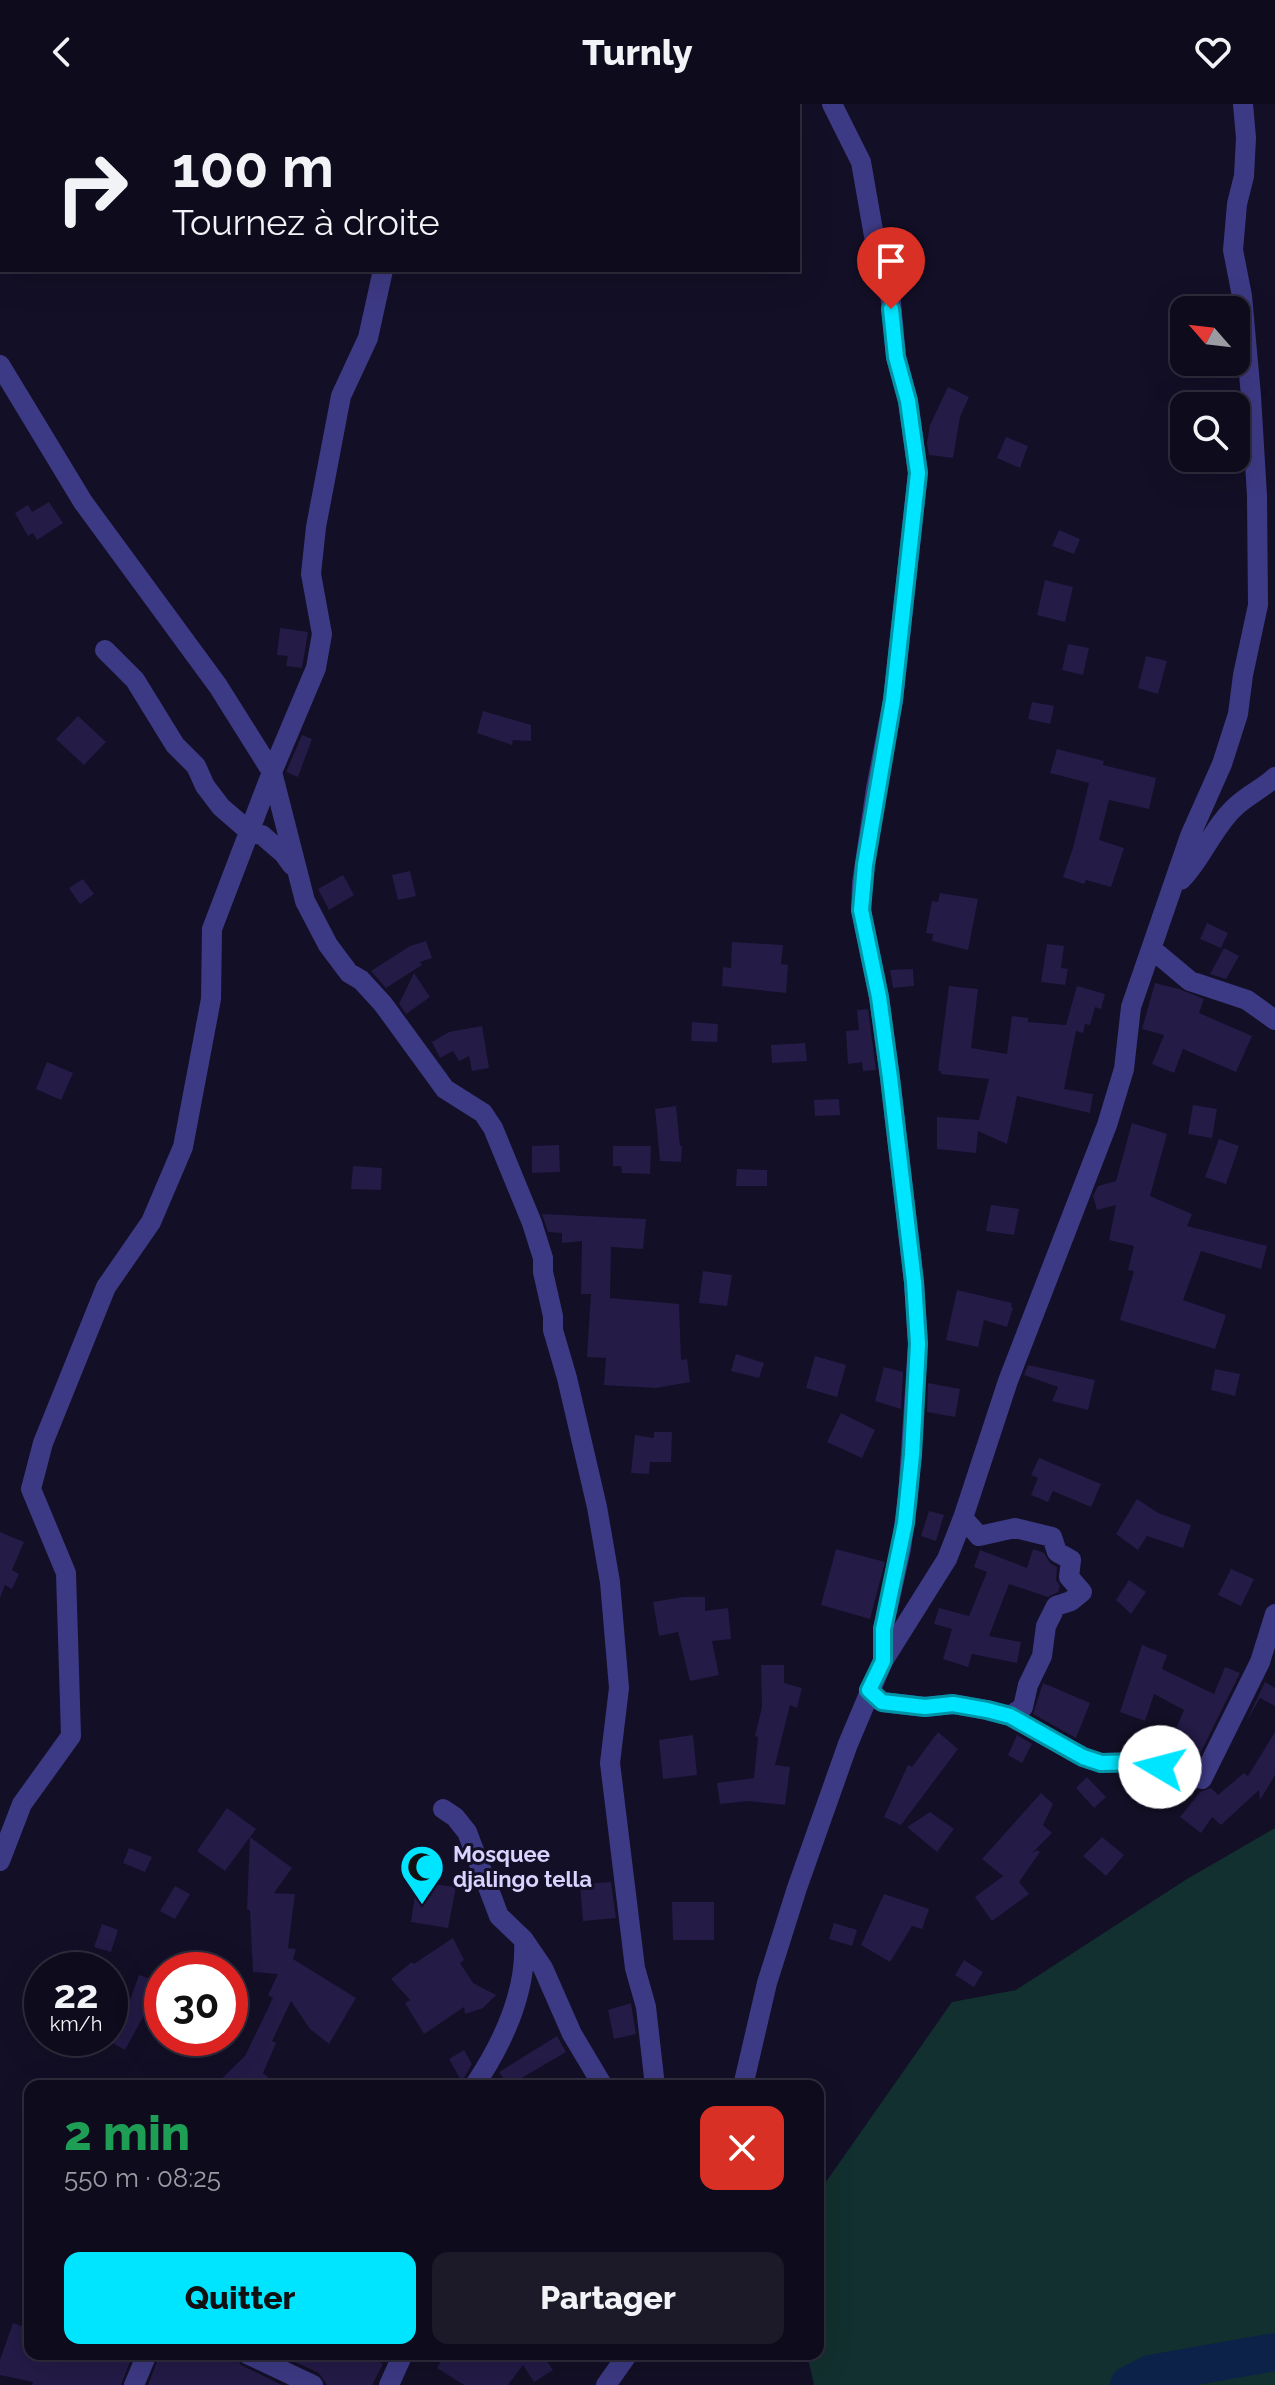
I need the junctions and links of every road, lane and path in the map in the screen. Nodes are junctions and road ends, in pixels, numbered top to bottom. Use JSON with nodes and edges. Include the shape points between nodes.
{"nodes":[{"id":1,"x":832,"y":104,"type":"edge"},
{"id":2,"x":1243,"y":104,"type":"edge"},
{"id":3,"x":383,"y":272,"type":"edge"},
{"id":4,"x":0,"y":365,"type":"edge"},
{"id":5,"x":105,"y":650,"type":"dead end"},
{"id":6,"x":272,"y":772,"type":"junction"},
{"id":7,"x":1275,"y":777,"type":"edge"},
{"id":8,"x":251,"y":833,"type":"junction"},
{"id":9,"x":295,"y":868,"type":"junction"},
{"id":10,"x":1175,"y":885,"type":"junction"},
{"id":11,"x":1153,"y":950,"type":"junction"},
{"id":12,"x":1275,"y":1020,"type":"edge"},
{"id":13,"x":963,"y":1518,"type":"junction"},
{"id":14,"x":1275,"y":1614,"type":"edge"},
{"id":15,"x":883,"y":1661,"type":"junction"},
{"id":16,"x":869,"y":1690,"type":"junction"},
{"id":17,"x":1010,"y":1716,"type":"junction"},
{"id":18,"x":443,"y":1809,"type":"dead end"},
{"id":19,"x":0,"y":1861,"type":"edge"},
{"id":20,"x":524,"y":1940,"type":"junction"},
{"id":21,"x":478,"y":2080,"type":"edge"},
{"id":22,"x":599,"y":2080,"type":"edge"},
{"id":23,"x":654,"y":2080,"type":"edge"},
{"id":24,"x":744,"y":2080,"type":"edge"},
{"id":25,"x":144,"y":2360,"type":"edge"},
{"id":26,"x":260,"y":2360,"type":"edge"},
{"id":27,"x":400,"y":2360,"type":"edge"},
{"id":28,"x":624,"y":2360,"type":"edge"},
{"id":29,"x":134,"y":2385,"type":"edge"},
{"id":30,"x":313,"y":2385,"type":"edge"},
{"id":31,"x":389,"y":2385,"type":"edge"},
{"id":32,"x":606,"y":2385,"type":"edge"}],
"edges":[{"from":1,"to":15,"type":"street","via":[[861,162],[890,292],[896,357],[918,473],[893,700],[861,910],[890,1078],[918,1344],[908,1497],[883,1629]]},
{"from":2,"to":10,"type":"street","via":[[1244,176],[1233,250],[1251,396],[1258,605],[1238,714]]},
{"from":3,"to":6,"type":"street","via":[[368,338],[341,396],[316,527],[311,574],[322,634],[316,668]]},
{"from":4,"to":6,"type":"street","via":[[83,502],[218,686]]},
{"from":5,"to":8,"type":"street","via":[[135,680],[210,793]]},
{"from":6,"to":8,"type":"street"},
{"from":6,"to":9,"type":"street"},
{"from":7,"to":10,"type":"street","via":[[1235,806]]},
{"from":8,"to":9,"type":"street","via":[[262,835]]},
{"from":8,"to":19,"type":"street","via":[[212,929],[211,999],[183,1147],[151,1222],[106,1287],[43,1443],[31,1489],[66,1573],[71,1736],[22,1804]]},
{"from":9,"to":23,"type":"street","via":[[305,901],[339,962],[383,1004],[445,1089],[483,1113],[493,1128],[543,1258],[553,1330],[610,1582],[619,1688],[610,1763]]},
{"from":10,"to":11,"type":"street"},
{"from":11,"to":12,"type":"street","via":[[1190,981],[1247,1000]]},
{"from":11,"to":13,"type":"street","via":[[1131,1007],[1124,1069],[1107,1125],[1008,1381]]},
{"from":13,"to":15,"type":"street","via":[[947,1559]]},
{"from":13,"to":17,"type":"street","via":[[979,1536],[1015,1528],[1052,1537],[1057,1552],[1071,1560],[1069,1577],[1082,1592],[1056,1606],[1023,1707]]},
{"from":14,"to":17,"type":"street","via":[[1260,1662],[1202,1779],[1143,1762],[1101,1763]]},
{"from":15,"to":16,"type":"street"},
{"from":16,"to":17,"type":"street","via":[[882,1702],[953,1704]]},
{"from":16,"to":24,"type":"street","via":[[797,1888]]},
{"from":18,"to":20,"type":"street","via":[[467,1832],[499,1916]]},
{"from":20,"to":21,"type":"street","via":[[526,1964],[511,2020]]},
{"from":20,"to":22,"type":"street"},
{"from":25,"to":29,"type":"street"},
{"from":26,"to":30,"type":"street"},
{"from":27,"to":31,"type":"street"},
{"from":28,"to":32,"type":"street"}]}
